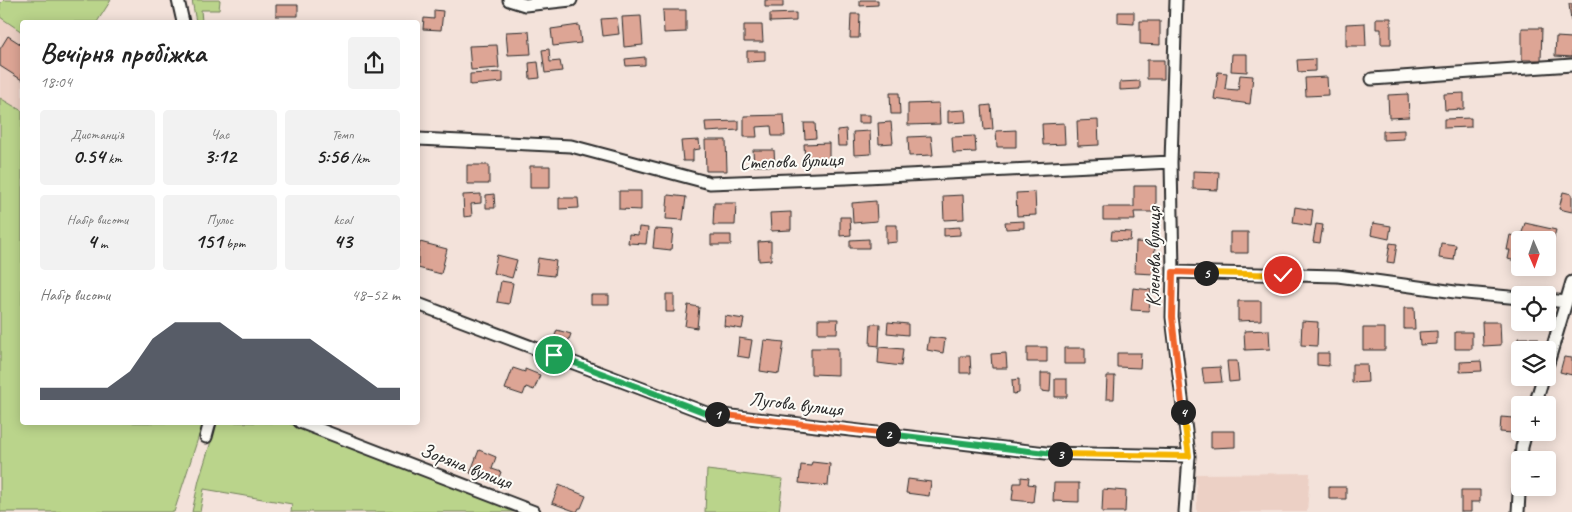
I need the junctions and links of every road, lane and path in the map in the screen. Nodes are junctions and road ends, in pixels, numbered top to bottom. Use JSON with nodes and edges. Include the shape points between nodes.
{"nodes":[{"id":1,"x":178,"y":0,"type":"edge"},
{"id":2,"x":509,"y":0,"type":"edge"},
{"id":3,"x":571,"y":0,"type":"edge"},
{"id":4,"x":1176,"y":0,"type":"edge"},
{"id":5,"x":183,"y":20,"type":"edge"},
{"id":6,"x":1572,"y":65,"type":"edge"},
{"id":7,"x":1372,"y":79,"type":"dead end"},
{"id":8,"x":420,"y":139,"type":"edge"},
{"id":9,"x":1171,"y":162,"type":"junction"},
{"id":10,"x":1173,"y":272,"type":"junction"},
{"id":11,"x":1572,"y":282,"type":"edge"},
{"id":12,"x":1511,"y":297,"type":"edge"},
{"id":13,"x":1556,"y":301,"type":"edge"},
{"id":14,"x":1566,"y":302,"type":"junction"},
{"id":15,"x":420,"y":305,"type":"edge"},
{"id":16,"x":1554,"y":341,"type":"edge"},
{"id":17,"x":209,"y":425,"type":"edge"},
{"id":18,"x":308,"y":425,"type":"edge"},
{"id":19,"x":206,"y":437,"type":"dead end"},
{"id":20,"x":1189,"y":456,"type":"junction"},
{"id":21,"x":1519,"y":496,"type":"edge"},
{"id":22,"x":534,"y":512,"type":"edge"},
{"id":23,"x":1185,"y":512,"type":"edge"},
{"id":24,"x":1518,"y":512,"type":"edge"}],
"edges":[{"from":1,"to":5,"type":"street"},
{"from":2,"to":3,"type":"street","via":[[525,5]]},
{"from":4,"to":9,"type":"street","name":"Кленова вулиця"},
{"from":6,"to":7,"type":"street"},
{"from":8,"to":9,"type":"street","name":"Степова вулиця","via":[[571,146],[710,183]]},
{"from":9,"to":10,"type":"street","name":"Кленова вулиця"},
{"from":10,"to":12,"type":"street","via":[[1338,276]]},
{"from":10,"to":20,"type":"street","name":"Кленова вулиця","via":[[1172,317]]},
{"from":11,"to":14,"type":"street"},
{"from":13,"to":14,"type":"street"},
{"from":14,"to":16,"type":"street"},
{"from":15,"to":20,"type":"street","name":"Лугова вулиця","via":[[706,413],[1046,453]]},
{"from":17,"to":19,"type":"street"},
{"from":18,"to":22,"type":"street","name":"Зоряна вулиця"},
{"from":20,"to":23,"type":"street","name":"Кленова вулиця"},
{"from":21,"to":24,"type":"street"}]}
